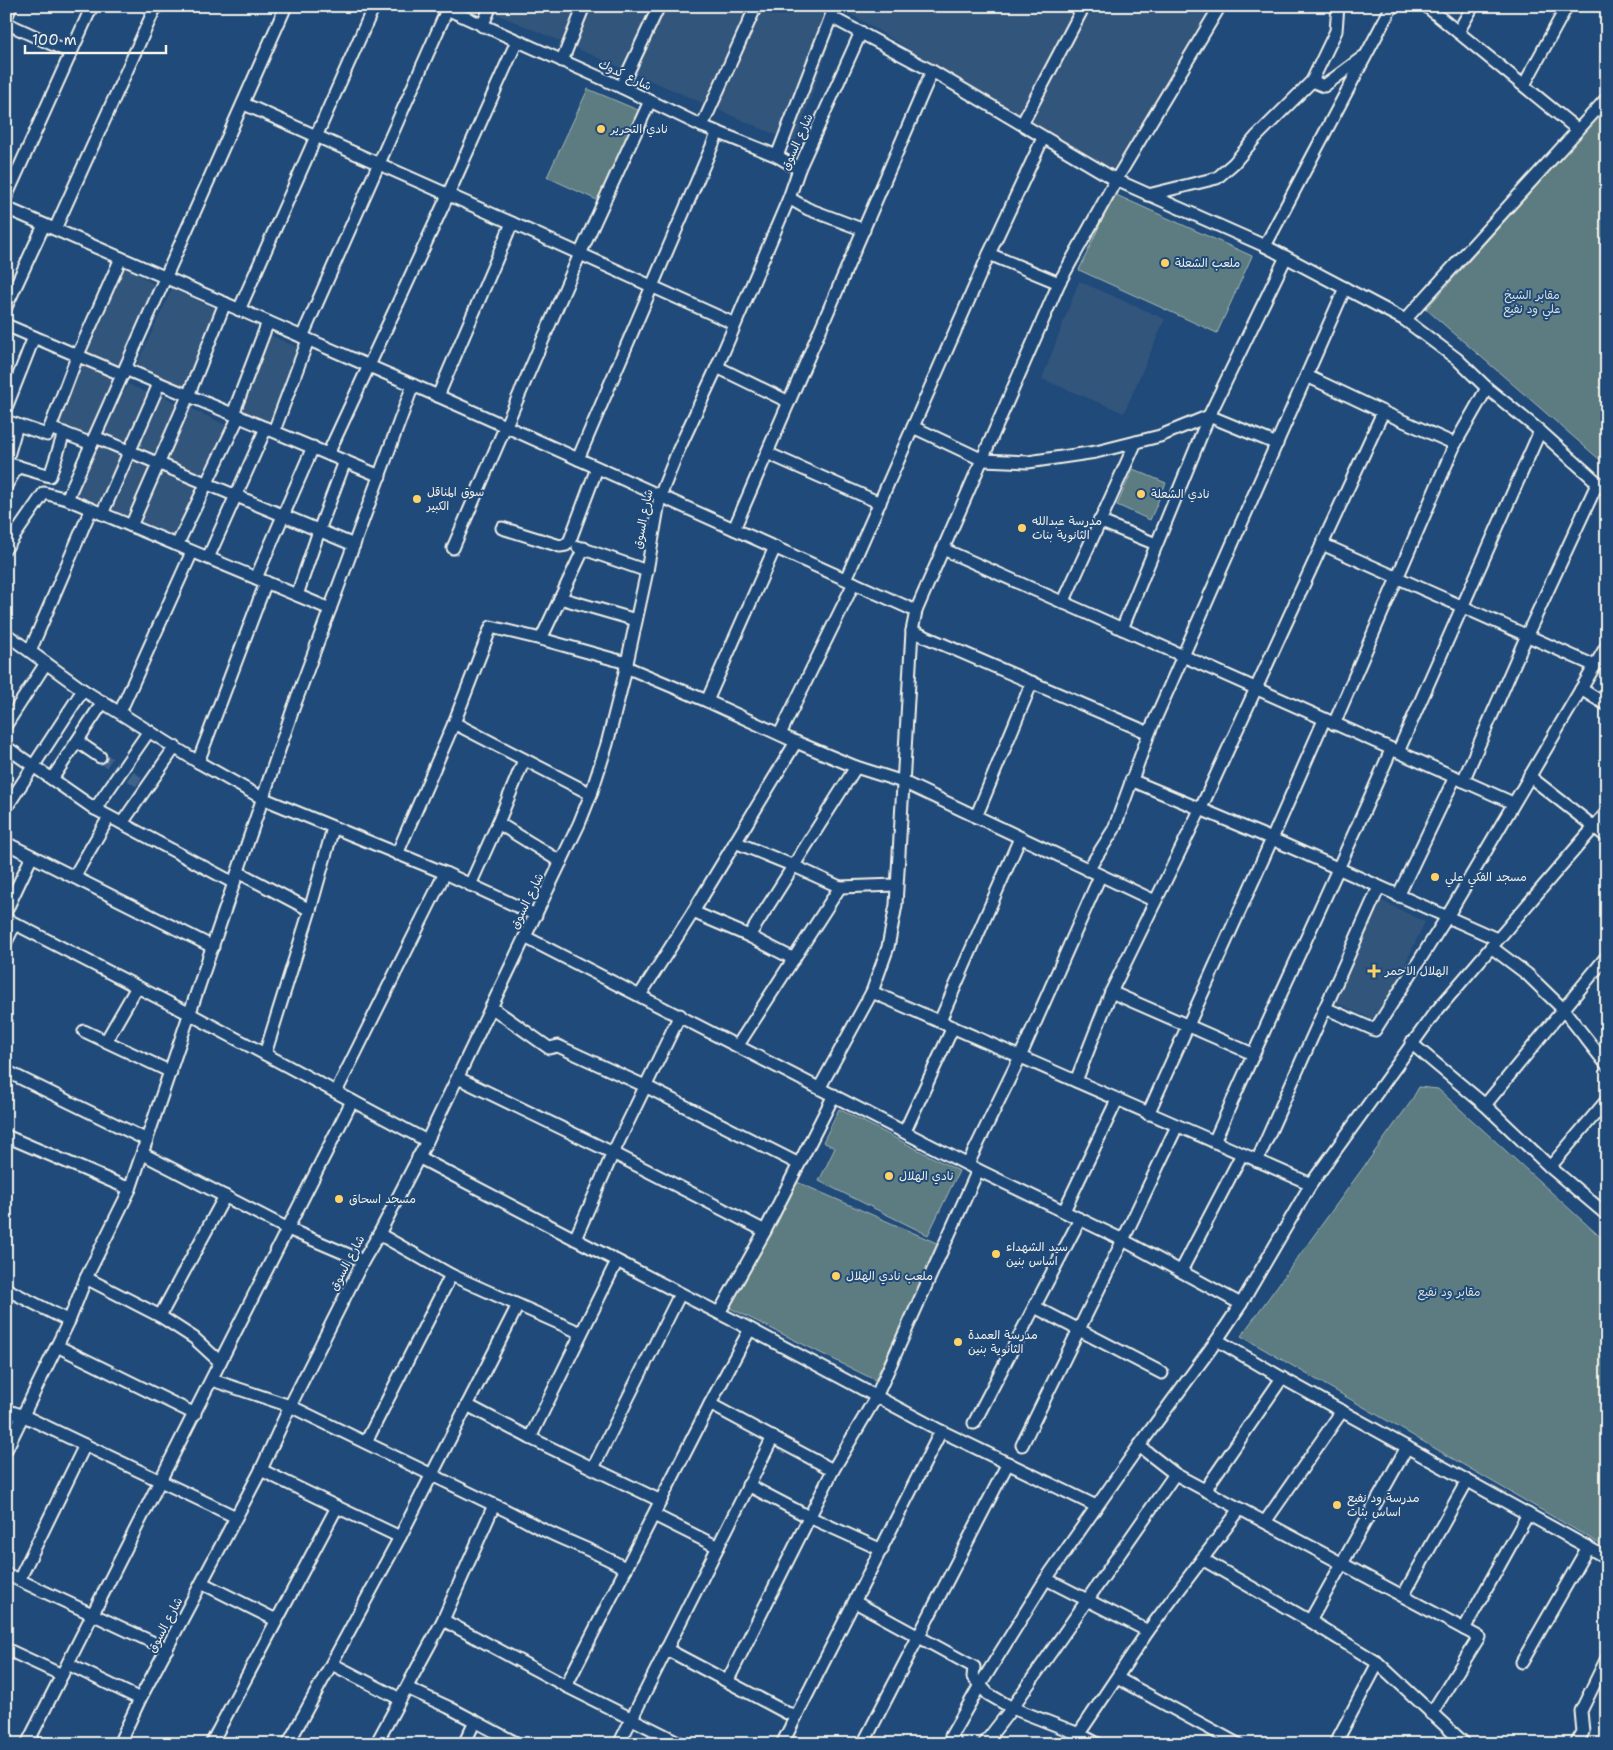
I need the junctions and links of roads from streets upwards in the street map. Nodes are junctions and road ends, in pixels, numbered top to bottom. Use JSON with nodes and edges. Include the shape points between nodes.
{"nodes":[{"id":1,"x":11,"y":6,"type":"edge"},
{"id":2,"x":92,"y":6,"type":"edge"},
{"id":3,"x":156,"y":6,"type":"edge"},
{"id":4,"x":286,"y":6,"type":"edge"},
{"id":5,"x":374,"y":6,"type":"edge"},
{"id":6,"x":491,"y":6,"type":"edge"},
{"id":7,"x":584,"y":6,"type":"edge"},
{"id":8,"x":659,"y":6,"type":"edge"},
{"id":9,"x":756,"y":6,"type":"edge"},
{"id":10,"x":1084,"y":6,"type":"edge"},
{"id":11,"x":1220,"y":6,"type":"edge"},
{"id":12,"x":1338,"y":6,"type":"edge"},
{"id":13,"x":1392,"y":6,"type":"edge"},
{"id":14,"x":1426,"y":6,"type":"edge"},
{"id":15,"x":1473,"y":6,"type":"edge"},
{"id":16,"x":1567,"y":6,"type":"edge"},
{"id":17,"x":443,"y":8,"type":"edge"},
{"id":18,"x":833,"y":11,"type":"edge"},
{"id":19,"x":6,"y":18,"type":"edge"},
{"id":20,"x":6,"y":23,"type":"edge"},
{"id":21,"x":482,"y":26,"type":"junction"},
{"id":22,"x":861,"y":32,"type":"junction"},
{"id":23,"x":1458,"y":32,"type":"junction"},
{"id":24,"x":517,"y":41,"type":"junction"},
{"id":25,"x":71,"y":54,"type":"junction"},
{"id":26,"x":1366,"y":55,"type":"junction"},
{"id":27,"x":562,"y":61,"type":"junction"},
{"id":28,"x":932,"y":71,"type":"junction"},
{"id":29,"x":1312,"y":81,"type":"junction"},
{"id":30,"x":1524,"y":85,"type":"junction"},
{"id":31,"x":621,"y":87,"type":"junction"},
{"id":32,"x":1607,"y":98,"type":"edge"},
{"id":33,"x":650,"y":101,"type":"junction"},
{"id":34,"x":244,"y":104,"type":"junction"},
{"id":35,"x":1022,"y":124,"type":"junction"},
{"id":36,"x":702,"y":126,"type":"junction"},
{"id":37,"x":1578,"y":130,"type":"junction"},
{"id":38,"x":718,"y":132,"type":"junction"},
{"id":39,"x":317,"y":137,"type":"junction"},
{"id":40,"x":1043,"y":138,"type":"junction"},
{"id":41,"x":777,"y":156,"type":"junction"},
{"id":42,"x":378,"y":164,"type":"junction"},
{"id":43,"x":799,"y":169,"type":"junction"},
{"id":44,"x":1116,"y":180,"type":"junction"},
{"id":45,"x":448,"y":195,"type":"junction"},
{"id":46,"x":1148,"y":195,"type":"junction"},
{"id":47,"x":6,"y":197,"type":"edge"},
{"id":48,"x":789,"y":198,"type":"junction"},
{"id":49,"x":6,"y":208,"type":"edge"},
{"id":50,"x":512,"y":223,"type":"junction"},
{"id":51,"x":50,"y":227,"type":"junction"},
{"id":52,"x":864,"y":230,"type":"junction"},
{"id":53,"x":1265,"y":246,"type":"junction"},
{"id":54,"x":580,"y":254,"type":"junction"},
{"id":55,"x":989,"y":254,"type":"junction"},
{"id":56,"x":1286,"y":257,"type":"junction"},
{"id":57,"x":121,"y":258,"type":"junction"},
{"id":58,"x":166,"y":278,"type":"junction"},
{"id":59,"x":1059,"y":283,"type":"junction"},
{"id":60,"x":652,"y":287,"type":"junction"},
{"id":61,"x":1345,"y":288,"type":"junction"},
{"id":62,"x":225,"y":303,"type":"junction"},
{"id":63,"x":6,"y":307,"type":"edge"},
{"id":64,"x":239,"y":310,"type":"junction"},
{"id":65,"x":1405,"y":320,"type":"junction"},
{"id":66,"x":268,"y":322,"type":"junction"},
{"id":67,"x":6,"y":324,"type":"edge"},
{"id":68,"x":735,"y":324,"type":"junction"},
{"id":69,"x":34,"y":337,"type":"junction"},
{"id":70,"x":305,"y":338,"type":"junction"},
{"id":71,"x":77,"y":356,"type":"junction"},
{"id":72,"x":369,"y":366,"type":"junction"},
{"id":73,"x":717,"y":367,"type":"junction"},
{"id":74,"x":124,"y":372,"type":"junction"},
{"id":75,"x":1307,"y":376,"type":"junction"},
{"id":76,"x":159,"y":384,"type":"junction"},
{"id":77,"x":413,"y":385,"type":"junction"},
{"id":78,"x":1487,"y":388,"type":"junction"},
{"id":79,"x":188,"y":396,"type":"junction"},
{"id":80,"x":438,"y":396,"type":"junction"},
{"id":81,"x":789,"y":402,"type":"junction"},
{"id":82,"x":6,"y":408,"type":"edge"},
{"id":83,"x":1382,"y":412,"type":"junction"},
{"id":84,"x":236,"y":415,"type":"junction"},
{"id":85,"x":1209,"y":416,"type":"junction"},
{"id":86,"x":11,"y":423,"type":"edge"},
{"id":87,"x":506,"y":427,"type":"junction"},
{"id":88,"x":913,"y":427,"type":"junction"},
{"id":89,"x":50,"y":428,"type":"junction"},
{"id":90,"x":270,"y":429,"type":"junction"},
{"id":91,"x":1540,"y":431,"type":"junction"},
{"id":92,"x":64,"y":433,"type":"junction"},
{"id":93,"x":93,"y":440,"type":"junction"},
{"id":94,"x":1136,"y":442,"type":"junction"},
{"id":95,"x":1277,"y":444,"type":"junction"},
{"id":96,"x":1455,"y":444,"type":"junction"},
{"id":97,"x":313,"y":448,"type":"junction"},
{"id":98,"x":130,"y":451,"type":"junction"},
{"id":99,"x":767,"y":453,"type":"junction"},
{"id":100,"x":328,"y":454,"type":"junction"},
{"id":101,"x":578,"y":459,"type":"junction"},
{"id":102,"x":983,"y":460,"type":"junction"},
{"id":103,"x":345,"y":461,"type":"junction"},
{"id":104,"x":6,"y":463,"type":"edge"},
{"id":105,"x":158,"y":463,"type":"junction"},
{"id":106,"x":18,"y":466,"type":"junction"},
{"id":107,"x":597,"y":468,"type":"junction"},
{"id":108,"x":380,"y":476,"type":"junction"},
{"id":109,"x":1598,"y":482,"type":"junction"},
{"id":110,"x":207,"y":483,"type":"junction"},
{"id":111,"x":6,"y":486,"type":"edge"},
{"id":112,"x":1607,"y":491,"type":"edge"},
{"id":113,"x":236,"y":496,"type":"junction"},
{"id":114,"x":660,"y":496,"type":"junction"},
{"id":115,"x":67,"y":499,"type":"junction"},
{"id":116,"x":880,"y":503,"type":"junction"},
{"id":117,"x":91,"y":510,"type":"junction"},
{"id":118,"x":102,"y":514,"type":"junction"},
{"id":119,"x":283,"y":515,"type":"junction"},
{"id":120,"x":1099,"y":521,"type":"junction"},
{"id":121,"x":131,"y":526,"type":"junction"},
{"id":122,"x":502,"y":528,"type":"dead end"},
{"id":123,"x":734,"y":529,"type":"junction"},
{"id":124,"x":319,"y":530,"type":"junction"},
{"id":125,"x":568,"y":543,"type":"junction"},
{"id":126,"x":1156,"y":544,"type":"junction"},
{"id":127,"x":1322,"y":544,"type":"junction"},
{"id":128,"x":177,"y":545,"type":"junction"},
{"id":129,"x":354,"y":545,"type":"junction"},
{"id":130,"x":775,"y":547,"type":"junction"},
{"id":131,"x":6,"y":548,"type":"edge"},
{"id":132,"x":453,"y":548,"type":"dead end"},
{"id":133,"x":584,"y":548,"type":"junction"},
{"id":134,"x":943,"y":549,"type":"junction"},
{"id":135,"x":192,"y":552,"type":"junction"},
{"id":136,"x":208,"y":558,"type":"junction"},
{"id":137,"x":647,"y":571,"type":"junction"},
{"id":138,"x":1398,"y":578,"type":"junction"},
{"id":139,"x":261,"y":580,"type":"junction"},
{"id":140,"x":850,"y":581,"type":"junction"},
{"id":141,"x":297,"y":595,"type":"junction"},
{"id":142,"x":560,"y":598,"type":"junction"},
{"id":143,"x":1063,"y":603,"type":"junction"},
{"id":144,"x":1463,"y":607,"type":"junction"},
{"id":145,"x":330,"y":609,"type":"junction"},
{"id":146,"x":916,"y":611,"type":"junction"},
{"id":147,"x":636,"y":620,"type":"junction"},
{"id":148,"x":1122,"y":630,"type":"junction"},
{"id":149,"x":912,"y":631,"type":"junction"},
{"id":150,"x":6,"y":634,"type":"edge"},
{"id":151,"x":1527,"y":635,"type":"junction"},
{"id":152,"x":541,"y":639,"type":"junction"},
{"id":153,"x":1607,"y":645,"type":"edge"},
{"id":154,"x":30,"y":651,"type":"junction"},
{"id":155,"x":1182,"y":657,"type":"junction"},
{"id":156,"x":46,"y":663,"type":"junction"},
{"id":157,"x":626,"y":665,"type":"junction"},
{"id":158,"x":1595,"y":666,"type":"junction"},
{"id":159,"x":1032,"y":682,"type":"junction"},
{"id":160,"x":1255,"y":689,"type":"junction"},
{"id":161,"x":1581,"y":689,"type":"junction"},
{"id":162,"x":83,"y":690,"type":"junction"},
{"id":163,"x":707,"y":701,"type":"junction"},
{"id":164,"x":103,"y":702,"type":"junction"},
{"id":165,"x":1607,"y":705,"type":"edge"},
{"id":166,"x":120,"y":712,"type":"junction"},
{"id":167,"x":1329,"y":722,"type":"junction"},
{"id":168,"x":454,"y":723,"type":"junction"},
{"id":169,"x":6,"y":725,"type":"edge"},
{"id":170,"x":149,"y":730,"type":"junction"},
{"id":171,"x":1149,"y":733,"type":"junction"},
{"id":172,"x":780,"y":734,"type":"junction"},
{"id":173,"x":78,"y":742,"type":"junction"},
{"id":174,"x":796,"y":742,"type":"junction"},
{"id":175,"x":6,"y":747,"type":"edge"},
{"id":176,"x":175,"y":747,"type":"junction"},
{"id":177,"x":1394,"y":751,"type":"junction"},
{"id":178,"x":100,"y":757,"type":"tunnel mouth"},
{"id":179,"x":524,"y":760,"type":"junction"},
{"id":180,"x":198,"y":762,"type":"junction"},
{"id":181,"x":33,"y":766,"type":"junction"},
{"id":182,"x":856,"y":767,"type":"junction"},
{"id":183,"x":1529,"y":776,"type":"junction"},
{"id":184,"x":130,"y":777,"type":"junction"},
{"id":185,"x":52,"y":779,"type":"junction"},
{"id":186,"x":1459,"y":779,"type":"junction"},
{"id":187,"x":1131,"y":780,"type":"junction"},
{"id":188,"x":903,"y":782,"type":"junction"},
{"id":189,"x":591,"y":794,"type":"junction"},
{"id":190,"x":262,"y":798,"type":"junction"},
{"id":191,"x":1514,"y":803,"type":"junction"},
{"id":192,"x":6,"y":808,"type":"edge"},
{"id":193,"x":1201,"y":808,"type":"junction"},
{"id":194,"x":95,"y":809,"type":"junction"},
{"id":195,"x":1607,"y":812,"type":"edge"},
{"id":196,"x":109,"y":817,"type":"junction"},
{"id":197,"x":976,"y":817,"type":"junction"},
{"id":198,"x":122,"y":823,"type":"junction"},
{"id":199,"x":498,"y":824,"type":"junction"},
{"id":200,"x":1594,"y":826,"type":"junction"},
{"id":201,"x":333,"y":828,"type":"junction"},
{"id":202,"x":1607,"y":837,"type":"edge"},
{"id":203,"x":1020,"y":838,"type":"junction"},
{"id":204,"x":1272,"y":839,"type":"junction"},
{"id":205,"x":735,"y":842,"type":"junction"},
{"id":206,"x":6,"y":843,"type":"edge"},
{"id":207,"x":397,"y":854,"type":"junction"},
{"id":208,"x":32,"y":856,"type":"junction"},
{"id":209,"x":561,"y":862,"type":"junction"},
{"id":210,"x":794,"y":866,"type":"junction"},
{"id":211,"x":1088,"y":870,"type":"junction"},
{"id":212,"x":1339,"y":870,"type":"junction"},
{"id":213,"x":445,"y":873,"type":"junction"},
{"id":214,"x":1100,"y":876,"type":"junction"},
{"id":215,"x":74,"y":877,"type":"junction"},
{"id":216,"x":236,"y":878,"type":"junction"},
{"id":217,"x":470,"y":885,"type":"junction"},
{"id":218,"x":896,"y":885,"type":"junction"},
{"id":219,"x":840,"y":887,"type":"junction"},
{"id":220,"x":1379,"y":887,"type":"junction"},
{"id":221,"x":1398,"y":896,"type":"junction"},
{"id":222,"x":1155,"y":901,"type":"junction"},
{"id":223,"x":310,"y":910,"type":"junction"},
{"id":224,"x":6,"y":911,"type":"edge"},
{"id":225,"x":694,"y":912,"type":"junction"},
{"id":226,"x":536,"y":915,"type":"junction"},
{"id":227,"x":1447,"y":917,"type":"junction"},
{"id":228,"x":11,"y":922,"type":"edge"},
{"id":229,"x":749,"y":936,"type":"junction"},
{"id":230,"x":525,"y":937,"type":"junction"},
{"id":231,"x":6,"y":942,"type":"edge"},
{"id":232,"x":1494,"y":943,"type":"junction"},
{"id":233,"x":213,"y":947,"type":"junction"},
{"id":234,"x":1607,"y":956,"type":"edge"},
{"id":235,"x":794,"y":959,"type":"junction"},
{"id":236,"x":137,"y":987,"type":"junction"},
{"id":237,"x":872,"y":992,"type":"junction"},
{"id":238,"x":1111,"y":992,"type":"junction"},
{"id":239,"x":640,"y":994,"type":"junction"},
{"id":240,"x":491,"y":1007,"type":"junction"},
{"id":241,"x":1325,"y":1008,"type":"junction"},
{"id":242,"x":1563,"y":1009,"type":"junction"},
{"id":243,"x":190,"y":1014,"type":"junction"},
{"id":244,"x":680,"y":1015,"type":"junction"},
{"id":245,"x":940,"y":1021,"type":"junction"},
{"id":246,"x":1187,"y":1026,"type":"junction"},
{"id":247,"x":953,"y":1027,"type":"junction"},
{"id":248,"x":84,"y":1031,"type":"dead end"},
{"id":249,"x":106,"y":1041,"type":"junction"},
{"id":250,"x":1411,"y":1043,"type":"junction"},
{"id":251,"x":738,"y":1045,"type":"junction"},
{"id":252,"x":265,"y":1054,"type":"junction"},
{"id":253,"x":1253,"y":1054,"type":"junction"},
{"id":254,"x":1020,"y":1056,"type":"junction"},
{"id":255,"x":1607,"y":1064,"type":"edge"},
{"id":256,"x":6,"y":1071,"type":"edge"},
{"id":257,"x":170,"y":1072,"type":"junction"},
{"id":258,"x":458,"y":1078,"type":"junction"},
{"id":259,"x":1076,"y":1081,"type":"junction"},
{"id":260,"x":645,"y":1086,"type":"junction"},
{"id":261,"x":820,"y":1087,"type":"junction"},
{"id":262,"x":336,"y":1092,"type":"junction"},
{"id":263,"x":834,"y":1094,"type":"junction"},
{"id":264,"x":1117,"y":1100,"type":"junction"},
{"id":265,"x":1607,"y":1100,"type":"edge"},
{"id":266,"x":352,"y":1101,"type":"junction"},
{"id":267,"x":1485,"y":1105,"type":"junction"},
{"id":268,"x":1148,"y":1114,"type":"junction"},
{"id":269,"x":1177,"y":1126,"type":"junction"},
{"id":270,"x":905,"y":1131,"type":"junction"},
{"id":271,"x":6,"y":1136,"type":"edge"},
{"id":272,"x":147,"y":1140,"type":"junction"},
{"id":273,"x":427,"y":1141,"type":"junction"},
{"id":274,"x":1214,"y":1142,"type":"junction"},
{"id":275,"x":613,"y":1153,"type":"junction"},
{"id":276,"x":143,"y":1154,"type":"junction"},
{"id":277,"x":1242,"y":1154,"type":"junction"},
{"id":278,"x":418,"y":1157,"type":"junction"},
{"id":279,"x":1258,"y":1161,"type":"junction"},
{"id":280,"x":799,"y":1164,"type":"junction"},
{"id":281,"x":973,"y":1167,"type":"junction"},
{"id":282,"x":1550,"y":1167,"type":"junction"},
{"id":283,"x":1311,"y":1184,"type":"junction"},
{"id":284,"x":130,"y":1189,"type":"junction"},
{"id":285,"x":225,"y":1196,"type":"junction"},
{"id":286,"x":1064,"y":1211,"type":"junction"},
{"id":287,"x":1607,"y":1215,"type":"edge"},
{"id":288,"x":1080,"y":1219,"type":"junction"},
{"id":289,"x":288,"y":1229,"type":"junction"},
{"id":290,"x":765,"y":1230,"type":"junction"},
{"id":291,"x":379,"y":1234,"type":"junction"},
{"id":292,"x":575,"y":1240,"type":"junction"},
{"id":293,"x":1123,"y":1240,"type":"junction"},
{"id":294,"x":363,"y":1261,"type":"junction"},
{"id":295,"x":616,"y":1261,"type":"junction"},
{"id":296,"x":1181,"y":1271,"type":"junction"},
{"id":297,"x":451,"y":1275,"type":"junction"},
{"id":298,"x":86,"y":1278,"type":"junction"},
{"id":299,"x":6,"y":1289,"type":"edge"},
{"id":300,"x":680,"y":1294,"type":"junction"},
{"id":301,"x":1241,"y":1304,"type":"junction"},
{"id":302,"x":518,"y":1305,"type":"junction"},
{"id":303,"x":1035,"y":1307,"type":"junction"},
{"id":304,"x":719,"y":1313,"type":"junction"},
{"id":305,"x":160,"y":1316,"type":"junction"},
{"id":306,"x":69,"y":1321,"type":"junction"},
{"id":307,"x":750,"y":1329,"type":"junction"},
{"id":308,"x":1079,"y":1330,"type":"junction"},
{"id":309,"x":581,"y":1333,"type":"junction"},
{"id":310,"x":1217,"y":1340,"type":"junction"},
{"id":311,"x":57,"y":1346,"type":"junction"},
{"id":312,"x":220,"y":1362,"type":"junction"},
{"id":313,"x":1162,"y":1373,"type":"dead end"},
{"id":314,"x":1282,"y":1378,"type":"junction"},
{"id":315,"x":212,"y":1380,"type":"junction"},
{"id":316,"x":876,"y":1396,"type":"junction"},
{"id":317,"x":710,"y":1404,"type":"junction"},
{"id":318,"x":467,"y":1405,"type":"junction"},
{"id":319,"x":290,"y":1406,"type":"junction"},
{"id":320,"x":6,"y":1410,"type":"edge"},
{"id":321,"x":1342,"y":1411,"type":"junction"},
{"id":322,"x":195,"y":1414,"type":"junction"},
{"id":323,"x":24,"y":1416,"type":"junction"},
{"id":324,"x":974,"y":1423,"type":"dead end"},
{"id":325,"x":941,"y":1432,"type":"junction"},
{"id":326,"x":773,"y":1437,"type":"junction"},
{"id":327,"x":530,"y":1438,"type":"junction"},
{"id":328,"x":366,"y":1442,"type":"junction"},
{"id":329,"x":86,"y":1445,"type":"junction"},
{"id":330,"x":1022,"y":1445,"type":"dead end"},
{"id":331,"x":1139,"y":1446,"type":"junction"},
{"id":332,"x":1407,"y":1447,"type":"junction"},
{"id":333,"x":6,"y":1450,"type":"edge"},
{"id":334,"x":1008,"y":1463,"type":"junction"},
{"id":335,"x":593,"y":1468,"type":"junction"},
{"id":336,"x":261,"y":1470,"type":"junction"},
{"id":337,"x":833,"y":1470,"type":"junction"},
{"id":338,"x":432,"y":1474,"type":"junction"},
{"id":339,"x":1175,"y":1474,"type":"junction"},
{"id":340,"x":161,"y":1480,"type":"junction"},
{"id":341,"x":1468,"y":1481,"type":"junction"},
{"id":342,"x":748,"y":1486,"type":"junction"},
{"id":343,"x":1205,"y":1490,"type":"junction"},
{"id":344,"x":661,"y":1501,"type":"junction"},
{"id":345,"x":494,"y":1505,"type":"junction"},
{"id":346,"x":1096,"y":1506,"type":"junction"},
{"id":347,"x":337,"y":1507,"type":"junction"},
{"id":348,"x":1240,"y":1509,"type":"junction"},
{"id":349,"x":1528,"y":1514,"type":"junction"},
{"id":350,"x":654,"y":1515,"type":"junction"},
{"id":351,"x":236,"y":1517,"type":"junction"},
{"id":352,"x":809,"y":1517,"type":"junction"},
{"id":353,"x":1265,"y":1522,"type":"junction"},
{"id":354,"x":400,"y":1537,"type":"junction"},
{"id":355,"x":718,"y":1547,"type":"junction"},
{"id":356,"x":1588,"y":1547,"type":"junction"},
{"id":357,"x":882,"y":1550,"type":"junction"},
{"id":358,"x":1607,"y":1558,"type":"edge"},
{"id":359,"x":1202,"y":1559,"type":"junction"},
{"id":360,"x":1342,"y":1564,"type":"junction"},
{"id":361,"x":626,"y":1569,"type":"junction"},
{"id":362,"x":6,"y":1574,"type":"edge"},
{"id":363,"x":1046,"y":1579,"type":"junction"},
{"id":364,"x":19,"y":1580,"type":"junction"},
{"id":365,"x":202,"y":1583,"type":"junction"},
{"id":366,"x":1403,"y":1596,"type":"junction"},
{"id":367,"x":1088,"y":1599,"type":"junction"},
{"id":368,"x":856,"y":1602,"type":"junction"},
{"id":369,"x":93,"y":1615,"type":"junction"},
{"id":370,"x":276,"y":1620,"type":"junction"},
{"id":371,"x":443,"y":1620,"type":"junction"},
{"id":372,"x":1310,"y":1621,"type":"junction"},
{"id":373,"x":1464,"y":1629,"type":"junction"},
{"id":374,"x":1148,"y":1631,"type":"junction"},
{"id":375,"x":919,"y":1636,"type":"junction"},
{"id":376,"x":6,"y":1649,"type":"edge"},
{"id":377,"x":167,"y":1649,"type":"junction"},
{"id":378,"x":666,"y":1649,"type":"junction"},
{"id":379,"x":1606,"y":1661,"type":"edge"},
{"id":380,"x":1522,"y":1662,"type":"dead end"},
{"id":381,"x":1378,"y":1663,"type":"junction"},
{"id":382,"x":332,"y":1664,"type":"junction"},
{"id":383,"x":65,"y":1669,"type":"junction"},
{"id":384,"x":1117,"y":1678,"type":"junction"},
{"id":385,"x":728,"y":1680,"type":"junction"},
{"id":386,"x":980,"y":1685,"type":"junction"},
{"id":387,"x":566,"y":1686,"type":"junction"},
{"id":388,"x":407,"y":1688,"type":"junction"},
{"id":389,"x":140,"y":1699,"type":"junction"},
{"id":390,"x":400,"y":1699,"type":"junction"},
{"id":391,"x":1012,"y":1708,"type":"junction"},
{"id":392,"x":1431,"y":1714,"type":"junction"},
{"id":393,"x":796,"y":1715,"type":"junction"},
{"id":394,"x":631,"y":1719,"type":"junction"},
{"id":395,"x":475,"y":1721,"type":"junction"},
{"id":396,"x":1079,"y":1734,"type":"junction"},
{"id":397,"x":951,"y":1741,"type":"edge"},
{"id":398,"x":27,"y":1744,"type":"edge"},
{"id":399,"x":119,"y":1744,"type":"edge"},
{"id":400,"x":211,"y":1744,"type":"edge"},
{"id":401,"x":288,"y":1744,"type":"edge"},
{"id":402,"x":376,"y":1744,"type":"edge"},
{"id":403,"x":464,"y":1744,"type":"edge"},
{"id":404,"x":518,"y":1744,"type":"edge"},
{"id":405,"x":619,"y":1744,"type":"edge"},
{"id":406,"x":682,"y":1744,"type":"edge"},
{"id":407,"x":782,"y":1744,"type":"edge"},
{"id":408,"x":863,"y":1744,"type":"edge"},
{"id":409,"x":984,"y":1744,"type":"edge"},
{"id":410,"x":1072,"y":1744,"type":"edge"},
{"id":411,"x":1098,"y":1744,"type":"edge"},
{"id":412,"x":1238,"y":1744,"type":"edge"},
{"id":413,"x":1335,"y":1744,"type":"edge"},
{"id":414,"x":1465,"y":1744,"type":"edge"},
{"id":415,"x":1576,"y":1744,"type":"edge"}],
"edges":[{"from":1,"to":19,"type":"street"},
{"from":2,"to":25,"type":"street"},
{"from":3,"to":51,"type":"street"},
{"from":4,"to":34,"type":"street"},
{"from":5,"to":39,"type":"street"},
{"from":6,"to":21,"type":"street"},
{"from":7,"to":27,"type":"street"},
{"from":8,"to":31,"type":"street"},
{"from":9,"to":36,"type":"street"},
{"from":10,"to":35,"type":"street"},
{"from":11,"to":44,"type":"street"},
{"from":12,"to":29,"type":"street","via":[[1336,31]]},
{"from":13,"to":26,"type":"street"},
{"from":14,"to":23,"type":"street"},
{"from":15,"to":23,"type":"street"},
{"from":16,"to":30,"type":"street"},
{"from":17,"to":21,"type":"street","name":"شارع كدوك"},
{"from":17,"to":42,"type":"street"},
{"from":18,"to":22,"type":"street"},
{"from":18,"to":41,"type":"street"},
{"from":20,"to":25,"type":"street"},
{"from":21,"to":24,"type":"street","name":"شارع كدوك"},
{"from":22,"to":28,"type":"street"},
{"from":22,"to":43,"type":"street","name":"شارع السوق"},
{"from":23,"to":30,"type":"street"},
{"from":24,"to":27,"type":"street","name":"شارع كدوك"},
{"from":24,"to":45,"type":"street"},
{"from":25,"to":47,"type":"street"},
{"from":26,"to":29,"type":"street","via":[[1324,86]]},
{"from":26,"to":53,"type":"street"},
{"from":27,"to":31,"type":"street","name":"شارع كدوك"},
{"from":28,"to":35,"type":"street"},
{"from":28,"to":52,"type":"street"},
{"from":29,"to":46,"type":"street","via":[[1217,178]]},
{"from":30,"to":37,"type":"street"},
{"from":31,"to":33,"type":"street","name":"شارع كدوك"},
{"from":32,"to":37,"type":"street"},
{"from":33,"to":36,"type":"street","name":"شارع كدوك"},
{"from":33,"to":54,"type":"street"},
{"from":34,"to":39,"type":"street"},
{"from":34,"to":58,"type":"street"},
{"from":35,"to":40,"type":"street"},
{"from":36,"to":38,"type":"street","name":"شارع كدوك"},
{"from":37,"to":65,"type":"street"},
{"from":38,"to":41,"type":"street","name":"شارع كدوك"},
{"from":38,"to":60,"type":"street"},
{"from":39,"to":42,"type":"street"},
{"from":39,"to":64,"type":"street"},
{"from":40,"to":44,"type":"street"},
{"from":40,"to":55,"type":"street"},
{"from":41,"to":43,"type":"street","name":"شارع كدوك"},
{"from":42,"to":45,"type":"street"},
{"from":42,"to":70,"type":"street"},
{"from":43,"to":48,"type":"street","name":"شارع السوق"},
{"from":44,"to":46,"type":"street"},
{"from":44,"to":59,"type":"street"},
{"from":45,"to":50,"type":"street"},
{"from":45,"to":72,"type":"street"},
{"from":46,"to":53,"type":"street"},
{"from":48,"to":52,"type":"street","via":[[808,209]]},
{"from":48,"to":68,"type":"street","name":"شارع السوق"},
{"from":49,"to":51,"type":"street"},
{"from":50,"to":54,"type":"street"},
{"from":50,"to":80,"type":"street"},
{"from":51,"to":57,"type":"street"},
{"from":51,"to":63,"type":"street"},
{"from":52,"to":81,"type":"street"},
{"from":53,"to":56,"type":"street"},
{"from":54,"to":60,"type":"street"},
{"from":54,"to":87,"type":"street"},
{"from":55,"to":59,"type":"street"},
{"from":55,"to":88,"type":"street"},
{"from":56,"to":61,"type":"street"},
{"from":56,"to":85,"type":"street"},
{"from":57,"to":58,"type":"street"},
{"from":57,"to":71,"type":"street"},
{"from":58,"to":62,"type":"street"},
{"from":58,"to":74,"type":"street"},
{"from":59,"to":102,"type":"street"},
{"from":60,"to":68,"type":"street"},
{"from":60,"to":101,"type":"street"},
{"from":61,"to":65,"type":"street"},
{"from":61,"to":75,"type":"street"},
{"from":62,"to":64,"type":"street"},
{"from":62,"to":79,"type":"street"},
{"from":64,"to":66,"type":"street"},
{"from":65,"to":78,"type":"street","via":[[1457,359]]},
{"from":66,"to":70,"type":"street"},
{"from":66,"to":84,"type":"street"},
{"from":67,"to":69,"type":"street"},
{"from":68,"to":73,"type":"street","name":"شارع السوق"},
{"from":69,"to":71,"type":"street"},
{"from":69,"to":82,"type":"street"},
{"from":70,"to":72,"type":"street"},
{"from":70,"to":90,"type":"street"},
{"from":71,"to":74,"type":"street"},
{"from":71,"to":89,"type":"street"},
{"from":72,"to":77,"type":"street"},
{"from":72,"to":100,"type":"street"},
{"from":73,"to":81,"type":"street"},
{"from":73,"to":114,"type":"street","name":"شارع السوق"},
{"from":74,"to":76,"type":"street"},
{"from":74,"to":93,"type":"street"},
{"from":75,"to":83,"type":"street"},
{"from":75,"to":95,"type":"street"},
{"from":76,"to":79,"type":"street"},
{"from":76,"to":98,"type":"street"},
{"from":77,"to":80,"type":"street"},
{"from":77,"to":108,"type":"street"},
{"from":78,"to":91,"type":"street"},
{"from":78,"to":96,"type":"street"},
{"from":79,"to":84,"type":"street"},
{"from":79,"to":105,"type":"street"},
{"from":80,"to":87,"type":"street"},
{"from":81,"to":99,"type":"street"},
{"from":83,"to":96,"type":"street"},
{"from":83,"to":127,"type":"street"},
{"from":84,"to":90,"type":"street"},
{"from":84,"to":110,"type":"street"},
{"from":85,"to":94,"type":"street"},
{"from":85,"to":95,"type":"street"},
{"from":85,"to":126,"type":"street"},
{"from":86,"to":89,"type":"street","via":[[47,435]]},
{"from":86,"to":104,"type":"street"},
{"from":87,"to":101,"type":"street"},
{"from":87,"to":132,"type":"street"},
{"from":88,"to":102,"type":"street"},
{"from":88,"to":116,"type":"street"},
{"from":89,"to":92,"type":"street"},
{"from":90,"to":97,"type":"street"},
{"from":90,"to":113,"type":"street"},
{"from":91,"to":109,"type":"street"},
{"from":91,"to":144,"type":"street"},
{"from":92,"to":93,"type":"street"},
{"from":92,"to":106,"type":"street","via":[[50,476]]},
{"from":93,"to":98,"type":"street"},
{"from":93,"to":115,"type":"street"},
{"from":94,"to":102,"type":"street","via":[[1096,452],[1028,462]]},
{"from":94,"to":120,"type":"street"},
{"from":95,"to":155,"type":"street"},
{"from":96,"to":138,"type":"street"},
{"from":97,"to":100,"type":"street"},
{"from":97,"to":119,"type":"street"},
{"from":98,"to":105,"type":"street"},
{"from":98,"to":118,"type":"street"},
{"from":99,"to":116,"type":"street"},
{"from":99,"to":123,"type":"street"},
{"from":100,"to":103,"type":"street"},
{"from":101,"to":107,"type":"street"},
{"from":102,"to":134,"type":"street"},
{"from":103,"to":108,"type":"street"},
{"from":103,"to":124,"type":"street"},
{"from":104,"to":106,"type":"street"},
{"from":105,"to":110,"type":"street"},
{"from":105,"to":121,"type":"street"},
{"from":106,"to":111,"type":"street"},
{"from":107,"to":114,"type":"street"},
{"from":107,"to":125,"type":"street"},
{"from":108,"to":129,"type":"street"},
{"from":109,"to":112,"type":"street"},
{"from":109,"to":151,"type":"street"},
{"from":110,"to":113,"type":"street"},
{"from":110,"to":128,"type":"street"},
{"from":113,"to":119,"type":"street"},
{"from":113,"to":136,"type":"street"},
{"from":114,"to":123,"type":"street"},
{"from":114,"to":137,"type":"street","name":"شارع السوق"},
{"from":115,"to":117,"type":"street"},
{"from":115,"to":131,"type":"street","via":[[44,493]]},
{"from":116,"to":140,"type":"street"},
{"from":117,"to":118,"type":"street"},
{"from":117,"to":154,"type":"street"},
{"from":118,"to":121,"type":"street"},
{"from":119,"to":124,"type":"street"},
{"from":119,"to":139,"type":"street"},
{"from":120,"to":126,"type":"street"},
{"from":120,"to":143,"type":"street"},
{"from":121,"to":128,"type":"street"},
{"from":122,"to":125,"type":"street","via":[[560,546]]},
{"from":123,"to":130,"type":"street"},
{"from":124,"to":129,"type":"street"},
{"from":124,"to":141,"type":"street"},
{"from":125,"to":133,"type":"street"},
{"from":126,"to":148,"type":"street"},
{"from":127,"to":138,"type":"street"},
{"from":127,"to":160,"type":"street"},
{"from":128,"to":135,"type":"street"},
{"from":129,"to":145,"type":"street"},
{"from":130,"to":140,"type":"street"},
{"from":130,"to":163,"type":"street"},
{"from":133,"to":137,"type":"street"},
{"from":133,"to":142,"type":"street"},
{"from":134,"to":143,"type":"street"},
{"from":134,"to":146,"type":"street"},
{"from":135,"to":136,"type":"street"},
{"from":135,"to":166,"type":"street"},
{"from":136,"to":139,"type":"street"},
{"from":137,"to":147,"type":"street","name":"شارع السوق"},
{"from":138,"to":144,"type":"street"},
{"from":138,"to":167,"type":"street"},
{"from":139,"to":141,"type":"street"},
{"from":139,"to":180,"type":"street"},
{"from":140,"to":146,"type":"street"},
{"from":140,"to":172,"type":"street"},
{"from":141,"to":145,"type":"street"},
{"from":142,"to":147,"type":"street"},
{"from":142,"to":152,"type":"street"},
{"from":143,"to":148,"type":"street"},
{"from":144,"to":151,"type":"street"},
{"from":144,"to":177,"type":"street"},
{"from":145,"to":190,"type":"street"},
{"from":146,"to":149,"type":"street"},
{"from":147,"to":157,"type":"street","name":"شارع السوق"},
{"from":148,"to":155,"type":"street"},
{"from":149,"to":159,"type":"street"},
{"from":149,"to":188,"type":"street"},
{"from":150,"to":154,"type":"street"},
{"from":151,"to":158,"type":"street"},
{"from":151,"to":186,"type":"street"},
{"from":152,"to":157,"type":"street"},
{"from":152,"to":168,"type":"street","via":[[491,627]]},
{"from":153,"to":158,"type":"street"},
{"from":154,"to":156,"type":"street"},
{"from":155,"to":160,"type":"street"},
{"from":155,"to":171,"type":"street"},
{"from":156,"to":162,"type":"street"},
{"from":156,"to":169,"type":"street"},
{"from":157,"to":163,"type":"street"},
{"from":157,"to":189,"type":"street","name":"شارع السوق"},
{"from":158,"to":161,"type":"street"},
{"from":159,"to":171,"type":"street"},
{"from":159,"to":197,"type":"street"},
{"from":160,"to":167,"type":"street"},
{"from":160,"to":193,"type":"street"},
{"from":161,"to":165,"type":"street"},
{"from":161,"to":183,"type":"street"},
{"from":162,"to":164,"type":"street"},
{"from":162,"to":181,"type":"street"},
{"from":163,"to":172,"type":"street"},
{"from":164,"to":166,"type":"street"},
{"from":164,"to":173,"type":"street"},
{"from":166,"to":170,"type":"street"},
{"from":167,"to":177,"type":"street"},
{"from":167,"to":204,"type":"street"},
{"from":168,"to":179,"type":"street"},
{"from":168,"to":207,"type":"street"},
{"from":170,"to":176,"type":"street"},
{"from":170,"to":184,"type":"street"},
{"from":171,"to":187,"type":"street"},
{"from":172,"to":174,"type":"street"},
{"from":173,"to":178,"type":"street"},
{"from":173,"to":185,"type":"street"},
{"from":174,"to":182,"type":"street"},
{"from":174,"to":205,"type":"street"},
{"from":175,"to":181,"type":"street"},
{"from":176,"to":180,"type":"street"},
{"from":176,"to":184,"type":"street"},
{"from":177,"to":186,"type":"street"},
{"from":177,"to":212,"type":"street"},
{"from":179,"to":189,"type":"street"},
{"from":179,"to":199,"type":"street"},
{"from":180,"to":190,"type":"street"},
{"from":181,"to":185,"type":"street"},
{"from":181,"to":192,"type":"street"},
{"from":182,"to":188,"type":"street"},
{"from":182,"to":210,"type":"street"},
{"from":183,"to":191,"type":"street"},
{"from":183,"to":200,"type":"street"},
{"from":184,"to":194,"type":"street"},
{"from":184,"to":198,"type":"street"},
{"from":185,"to":194,"type":"street"},
{"from":186,"to":191,"type":"street"},
{"from":186,"to":221,"type":"street"},
{"from":187,"to":193,"type":"street"},
{"from":187,"to":211,"type":"street","via":[[1114,829]]},
{"from":188,"to":197,"type":"street"},
{"from":188,"to":218,"type":"street"},
{"from":189,"to":209,"type":"street","name":"شارع السوق"},
{"from":190,"to":201,"type":"street"},
{"from":190,"to":216,"type":"street"},
{"from":191,"to":227,"type":"street"},
{"from":193,"to":204,"type":"street"},
{"from":193,"to":222,"type":"street"},
{"from":194,"to":196,"type":"street"},
{"from":195,"to":200,"type":"street"},
{"from":196,"to":198,"type":"street"},
{"from":196,"to":215,"type":"street"},
{"from":197,"to":203,"type":"street"},
{"from":198,"to":216,"type":"street"},
{"from":199,"to":209,"type":"street"},
{"from":199,"to":217,"type":"street"},
{"from":200,"to":202,"type":"street"},
{"from":200,"to":232,"type":"street"},
{"from":201,"to":207,"type":"street"},
{"from":201,"to":223,"type":"street"},
{"from":203,"to":211,"type":"street"},
{"from":203,"to":245,"type":"street"},
{"from":204,"to":212,"type":"street"},
{"from":204,"to":246,"type":"street"},
{"from":205,"to":210,"type":"street"},
{"from":205,"to":225,"type":"street"},
{"from":206,"to":208,"type":"street"},
{"from":207,"to":213,"type":"street"},
{"from":208,"to":215,"type":"street"},
{"from":208,"to":224,"type":"street"},
{"from":209,"to":226,"type":"street","name":"شارع السوق"},
{"from":210,"to":219,"type":"street"},
{"from":210,"to":229,"type":"street"},
{"from":211,"to":214,"type":"street"},
{"from":212,"to":220,"type":"street"},
{"from":212,"to":253,"type":"street"},
{"from":213,"to":217,"type":"street"},
{"from":213,"to":262,"type":"street"},
{"from":214,"to":222,"type":"street"},
{"from":214,"to":254,"type":"street"},
{"from":215,"to":233,"type":"street"},
{"from":216,"to":223,"type":"street"},
{"from":216,"to":233,"type":"street"},
{"from":217,"to":226,"type":"street"},
{"from":218,"to":219,"type":"street"},
{"from":218,"to":237,"type":"street","via":[[896,905],[888,947]]},
{"from":219,"to":235,"type":"street"},
{"from":220,"to":221,"type":"street"},
{"from":220,"to":241,"type":"street"},
{"from":221,"to":227,"type":"street"},
{"from":222,"to":238,"type":"street"},
{"from":223,"to":252,"type":"street"},
{"from":225,"to":229,"type":"street"},
{"from":225,"to":239,"type":"street"},
{"from":226,"to":230,"type":"street","name":"شارع السوق"},
{"from":227,"to":232,"type":"street"},
{"from":227,"to":241,"type":"street","via":[[1375,1030]]},
{"from":228,"to":231,"type":"street"},
{"from":228,"to":236,"type":"street"},
{"from":229,"to":235,"type":"street"},
{"from":230,"to":239,"type":"street"},
{"from":230,"to":240,"type":"street","name":"شارع السوق"},
{"from":232,"to":242,"type":"street"},
{"from":232,"to":250,"type":"street"},
{"from":233,"to":243,"type":"street"},
{"from":234,"to":242,"type":"street"},
{"from":235,"to":251,"type":"street"},
{"from":236,"to":243,"type":"street"},
{"from":236,"to":249,"type":"street"},
{"from":237,"to":245,"type":"street"},
{"from":237,"to":261,"type":"street"},
{"from":238,"to":246,"type":"street"},
{"from":238,"to":259,"type":"street"},
{"from":239,"to":244,"type":"street"},
{"from":240,"to":258,"type":"street","name":"شارع السوق"},
{"from":240,"to":260,"type":"street","via":[[548,1048],[558,1046]]},
{"from":241,"to":279,"type":"street"},
{"from":242,"to":255,"type":"street"},
{"from":242,"to":267,"type":"street"},
{"from":243,"to":252,"type":"street"},
{"from":243,"to":257,"type":"street"},
{"from":244,"to":251,"type":"street"},
{"from":244,"to":260,"type":"street"},
{"from":245,"to":247,"type":"street"},
{"from":246,"to":253,"type":"street"},
{"from":246,"to":268,"type":"street"},
{"from":247,"to":254,"type":"street"},
{"from":247,"to":270,"type":"street"},
{"from":248,"to":249,"type":"street"},
{"from":249,"to":257,"type":"street"},
{"from":250,"to":267,"type":"street"},
{"from":250,"to":283,"type":"street"},
{"from":251,"to":261,"type":"street"},
{"from":252,"to":262,"type":"street"},
{"from":253,"to":274,"type":"street"},
{"from":254,"to":259,"type":"street"},
{"from":254,"to":281,"type":"street"},
{"from":256,"to":272,"type":"street"},
{"from":257,"to":272,"type":"street"},
{"from":258,"to":273,"type":"street","name":"شارع السوق"},
{"from":258,"to":275,"type":"street"},
{"from":259,"to":264,"type":"street"},
{"from":260,"to":275,"type":"street"},
{"from":260,"to":280,"type":"street"},
{"from":261,"to":263,"type":"street"},
{"from":262,"to":266,"type":"street"},
{"from":263,"to":270,"type":"street"},
{"from":263,"to":280,"type":"street"},
{"from":264,"to":268,"type":"street"},
{"from":264,"to":286,"type":"street"},
{"from":265,"to":282,"type":"street"},
{"from":266,"to":273,"type":"street"},
{"from":266,"to":289,"type":"street"},
{"from":267,"to":282,"type":"street"},
{"from":268,"to":269,"type":"street"},
{"from":269,"to":274,"type":"street"},
{"from":269,"to":293,"type":"street"},
{"from":270,"to":281,"type":"street"},
{"from":271,"to":284,"type":"street"},
{"from":272,"to":276,"type":"street"},
{"from":273,"to":278,"type":"street","name":"شارع السوق"},
{"from":274,"to":277,"type":"street"},
{"from":275,"to":290,"type":"street"},
{"from":275,"to":292,"type":"street"},
{"from":276,"to":284,"type":"street"},
{"from":276,"to":285,"type":"street"},
{"from":277,"to":279,"type":"street"},
{"from":277,"to":296,"type":"street"},
{"from":278,"to":291,"type":"street","name":"شارع السوق"},
{"from":278,"to":292,"type":"street"},
{"from":279,"to":283,"type":"street"},
{"from":280,"to":290,"type":"street"},
{"from":281,"to":286,"type":"street"},
{"from":281,"to":316,"type":"street"},
{"from":282,"to":287,"type":"street"},
{"from":283,"to":301,"type":"street"},
{"from":284,"to":298,"type":"street"},
{"from":285,"to":289,"type":"street"},
{"from":285,"to":305,"type":"street"},
{"from":286,"to":288,"type":"street"},
{"from":288,"to":293,"type":"street"},
{"from":288,"to":303,"type":"street"},
{"from":289,"to":294,"type":"street"},
{"from":289,"to":312,"type":"street"},
{"from":290,"to":304,"type":"street"},
{"from":291,"to":294,"type":"street","name":"شارع السوق"},
{"from":291,"to":297,"type":"street"},
{"from":292,"to":295,"type":"street"},
{"from":293,"to":296,"type":"street"},
{"from":293,"to":308,"type":"street"},
{"from":294,"to":319,"type":"street","name":"شارع السوق"},
{"from":295,"to":300,"type":"street"},
{"from":295,"to":309,"type":"street"},
{"from":296,"to":301,"type":"street"},
{"from":297,"to":302,"type":"street"},
{"from":297,"to":328,"type":"street"},
{"from":298,"to":305,"type":"street"},
{"from":298,"to":306,"type":"street"},
{"from":299,"to":306,"type":"street"},
{"from":300,"to":304,"type":"street"},
{"from":300,"to":335,"type":"street"},
{"from":301,"to":310,"type":"street"},
{"from":302,"to":309,"type":"street"},
{"from":302,"to":318,"type":"street"},
{"from":303,"to":308,"type":"street"},
{"from":303,"to":324,"type":"street"},
{"from":304,"to":307,"type":"street"},
{"from":305,"to":312,"type":"street","via":[[194,1338]]},
{"from":306,"to":311,"type":"street"},
{"from":307,"to":316,"type":"street"},
{"from":307,"to":317,"type":"street"},
{"from":308,"to":313,"type":"street"},
{"from":308,"to":330,"type":"street"},
{"from":309,"to":327,"type":"street"},
{"from":310,"to":314,"type":"street"},
{"from":310,"to":331,"type":"street"},
{"from":311,"to":322,"type":"street"},
{"from":311,"to":323,"type":"street"},
{"from":312,"to":315,"type":"street"},
{"from":314,"to":321,"type":"street"},
{"from":314,"to":343,"type":"street"},
{"from":315,"to":319,"type":"street"},
{"from":315,"to":322,"type":"street"},
{"from":316,"to":325,"type":"street"},
{"from":316,"to":337,"type":"street"},
{"from":317,"to":326,"type":"street"},
{"from":317,"to":344,"type":"street"},
{"from":318,"to":327,"type":"street"},
{"from":318,"to":338,"type":"street"},
{"from":319,"to":328,"type":"street"},
{"from":319,"to":336,"type":"street","name":"شارع السوق"},
{"from":320,"to":323,"type":"street"},
{"from":321,"to":332,"type":"street"},
{"from":321,"to":353,"type":"street"},
{"from":322,"to":340,"type":"street"},
{"from":323,"to":329,"type":"street"},
{"from":323,"to":333,"type":"street"},
{"from":325,"to":334,"type":"street"},
{"from":325,"to":357,"type":"street"},
{"from":326,"to":337,"type":"street"},
{"from":326,"to":342,"type":"street"},
{"from":327,"to":335,"type":"street"},
{"from":328,"to":338,"type":"street"},
{"from":329,"to":340,"type":"street"},
{"from":329,"to":364,"type":"street"},
{"from":331,"to":339,"type":"street"},
{"from":331,"to":346,"type":"street"},
{"from":332,"to":341,"type":"street"},
{"from":332,"to":360,"type":"street"},
{"from":334,"to":346,"type":"street"},
{"from":334,"to":375,"type":"street"},
{"from":335,"to":344,"type":"street"},
{"from":336,"to":347,"type":"street"},
{"from":336,"to":351,"type":"street","name":"شارع السوق"},
{"from":337,"to":352,"type":"street"},
{"from":338,"to":345,"type":"street"},
{"from":338,"to":354,"type":"street"},
{"from":339,"to":343,"type":"street"},
{"from":339,"to":367,"type":"street"},
{"from":340,"to":351,"type":"street"},
{"from":340,"to":369,"type":"street"},
{"from":341,"to":349,"type":"street"},
{"from":341,"to":366,"type":"street"},
{"from":342,"to":352,"type":"street"},
{"from":342,"to":355,"type":"street"},
{"from":343,"to":348,"type":"street"},
{"from":344,"to":350,"type":"street"},
{"from":345,"to":361,"type":"street"},
{"from":345,"to":371,"type":"street"},
{"from":346,"to":363,"type":"street"},
{"from":347,"to":354,"type":"street"},
{"from":347,"to":370,"type":"street"},
{"from":348,"to":353,"type":"street"},
{"from":348,"to":359,"type":"street"},
{"from":349,"to":356,"type":"street"},
{"from":349,"to":373,"type":"street"},
{"from":350,"to":355,"type":"street"},
{"from":350,"to":361,"type":"street"},
{"from":351,"to":365,"type":"street","name":"شارع السوق"},
{"from":352,"to":357,"type":"street"},
{"from":352,"to":385,"type":"street"},
{"from":353,"to":360,"type":"street"},
{"from":354,"to":382,"type":"street"},
{"from":355,"to":378,"type":"street"},
{"from":356,"to":358,"type":"street"},
{"from":356,"to":380,"type":"street"},
{"from":357,"to":368,"type":"street"},
{"from":359,"to":372,"type":"street"},
{"from":359,"to":374,"type":"street"},
{"from":360,"to":366,"type":"street"},
{"from":360,"to":372,"type":"street"},
{"from":361,"to":387,"type":"street"},
{"from":362,"to":364,"type":"street"},
{"from":363,"to":367,"type":"street"},
{"from":363,"to":386,"type":"street"},
{"from":364,"to":369,"type":"street"},
{"from":365,"to":370,"type":"street"},
{"from":365,"to":377,"type":"street","name":"شارع السوق"},
{"from":366,"to":373,"type":"street"},
{"from":367,"to":374,"type":"street"},
{"from":367,"to":391,"type":"street"},
{"from":368,"to":375,"type":"street"},
{"from":368,"to":393,"type":"street"},
{"from":369,"to":377,"type":"street"},
{"from":369,"to":383,"type":"street"},
{"from":370,"to":400,"type":"street"},
{"from":371,"to":387,"type":"street"},
{"from":371,"to":388,"type":"street"},
{"from":372,"to":381,"type":"street"},
{"from":373,"to":392,"type":"street","via":[[1479,1637]]},
{"from":374,"to":384,"type":"street"},
{"from":375,"to":386,"type":"street","via":[[974,1668],[973,1677]]},
{"from":375,"to":408,"type":"street"},
{"from":376,"to":383,"type":"street"},
{"from":377,"to":389,"type":"street","name":"شارع السوق"},
{"from":378,"to":385,"type":"street"},
{"from":378,"to":394,"type":"street"},
{"from":379,"to":415,"type":"street","via":[[1580,1711],[1583,1732]]},
{"from":381,"to":392,"type":"street"},
{"from":381,"to":413,"type":"street"},
{"from":382,"to":390,"type":"street"},
{"from":382,"to":401,"type":"street"},
{"from":383,"to":389,"type":"street"},
{"from":383,"to":398,"type":"street"},
{"from":384,"to":396,"type":"street"},
{"from":384,"to":412,"type":"street"},
{"from":385,"to":393,"type":"street"},
{"from":386,"to":391,"type":"street","via":[[988,1694]]},
{"from":386,"to":397,"type":"street"},
{"from":387,"to":394,"type":"street"},
{"from":388,"to":390,"type":"street"},
{"from":388,"to":395,"type":"street"},
{"from":389,"to":399,"type":"street","name":"شارع السوق"},
{"from":390,"to":402,"type":"street"},
{"from":391,"to":396,"type":"street"},
{"from":391,"to":409,"type":"street"},
{"from":392,"to":414,"type":"street"},
{"from":393,"to":407,"type":"street"},
{"from":394,"to":405,"type":"street"},
{"from":394,"to":406,"type":"street"},
{"from":395,"to":403,"type":"street"},
{"from":395,"to":404,"type":"street"},
{"from":396,"to":410,"type":"street"},
{"from":396,"to":411,"type":"street"}]}
